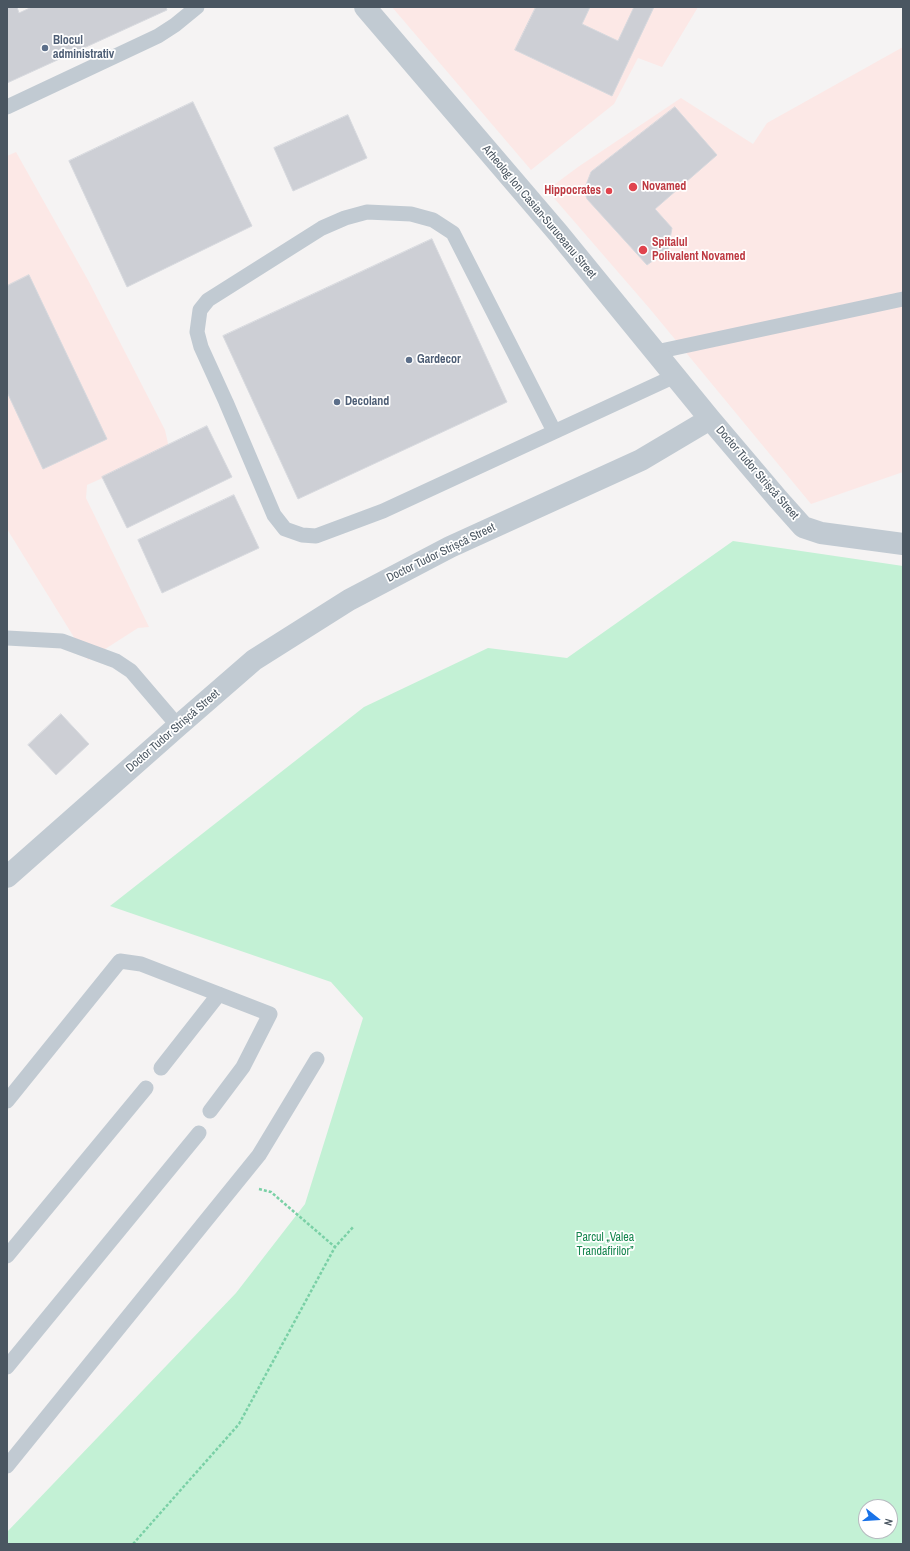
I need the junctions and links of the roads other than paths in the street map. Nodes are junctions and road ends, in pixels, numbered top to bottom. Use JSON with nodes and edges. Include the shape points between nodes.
{"nodes":[{"id":1,"x":197,"y":7,"type":"edge"},
{"id":2,"x":365,"y":7,"type":"edge"},
{"id":3,"x":7,"y":107,"type":"edge"},
{"id":4,"x":903,"y":299,"type":"edge"},
{"id":5,"x":656,"y":352,"type":"junction"},
{"id":6,"x":675,"y":376,"type":"junction"},
{"id":7,"x":710,"y":419,"type":"junction"},
{"id":8,"x":554,"y":431,"type":"junction"},
{"id":9,"x":903,"y":544,"type":"edge"},
{"id":10,"x":7,"y":638,"type":"edge"},
{"id":11,"x":178,"y":726,"type":"junction"},
{"id":12,"x":7,"y":877,"type":"edge"},
{"id":13,"x":219,"y":994,"type":"junction"},
{"id":14,"x":317,"y":1059,"type":"dead end"},
{"id":15,"x":161,"y":1068,"type":"dead end"},
{"id":16,"x":146,"y":1088,"type":"dead end"},
{"id":17,"x":7,"y":1101,"type":"edge"},
{"id":18,"x":210,"y":1111,"type":"dead end"},
{"id":19,"x":199,"y":1134,"type":"dead end"},
{"id":20,"x":7,"y":1256,"type":"edge"},
{"id":21,"x":7,"y":1367,"type":"edge"},
{"id":22,"x":7,"y":1466,"type":"edge"}],
"edges":[{"from":1,"to":3,"type":"lane","via":[[158,36]]},
{"from":2,"to":5,"type":"street","name":"Arheolog Ion Casian-Suruceanu Street"},
{"from":4,"to":5,"type":"lane"},
{"from":5,"to":6,"type":"street","name":"Arheolog Ion Casian-Suruceanu Street"},
{"from":6,"to":7,"type":"street","name":"Arheolog Ion Casian-Suruceanu Street"},
{"from":6,"to":8,"type":"lane"},
{"from":7,"to":9,"type":"street","name":"Doctor Tudor Strișcă Street","via":[[803,527],[821,533]]},
{"from":7,"to":11,"type":"street","name":"Doctor Tudor Strișcă Street","via":[[641,460],[450,547],[349,600],[254,660]]},
{"from":8,"to":8,"type":"lane","via":[[383,511],[316,536],[302,535],[285,529],[274,515],[201,347],[197,332],[200,310],[214,296],[322,228],[345,218],[367,212],[411,214],[433,220],[453,233]]},
{"from":10,"to":11,"type":"lane","via":[[62,641],[116,661],[131,672]]},
{"from":11,"to":12,"type":"street","name":"Doctor Tudor Strișcă Street"},
{"from":13,"to":15,"type":"lane"},
{"from":13,"to":17,"type":"lane","via":[[141,964],[120,961]]},
{"from":13,"to":18,"type":"lane","via":[[270,1014],[243,1067]]},
{"from":14,"to":22,"type":"lane","via":[[259,1155]]},
{"from":16,"to":20,"type":"lane"},
{"from":19,"to":21,"type":"lane"}]}
